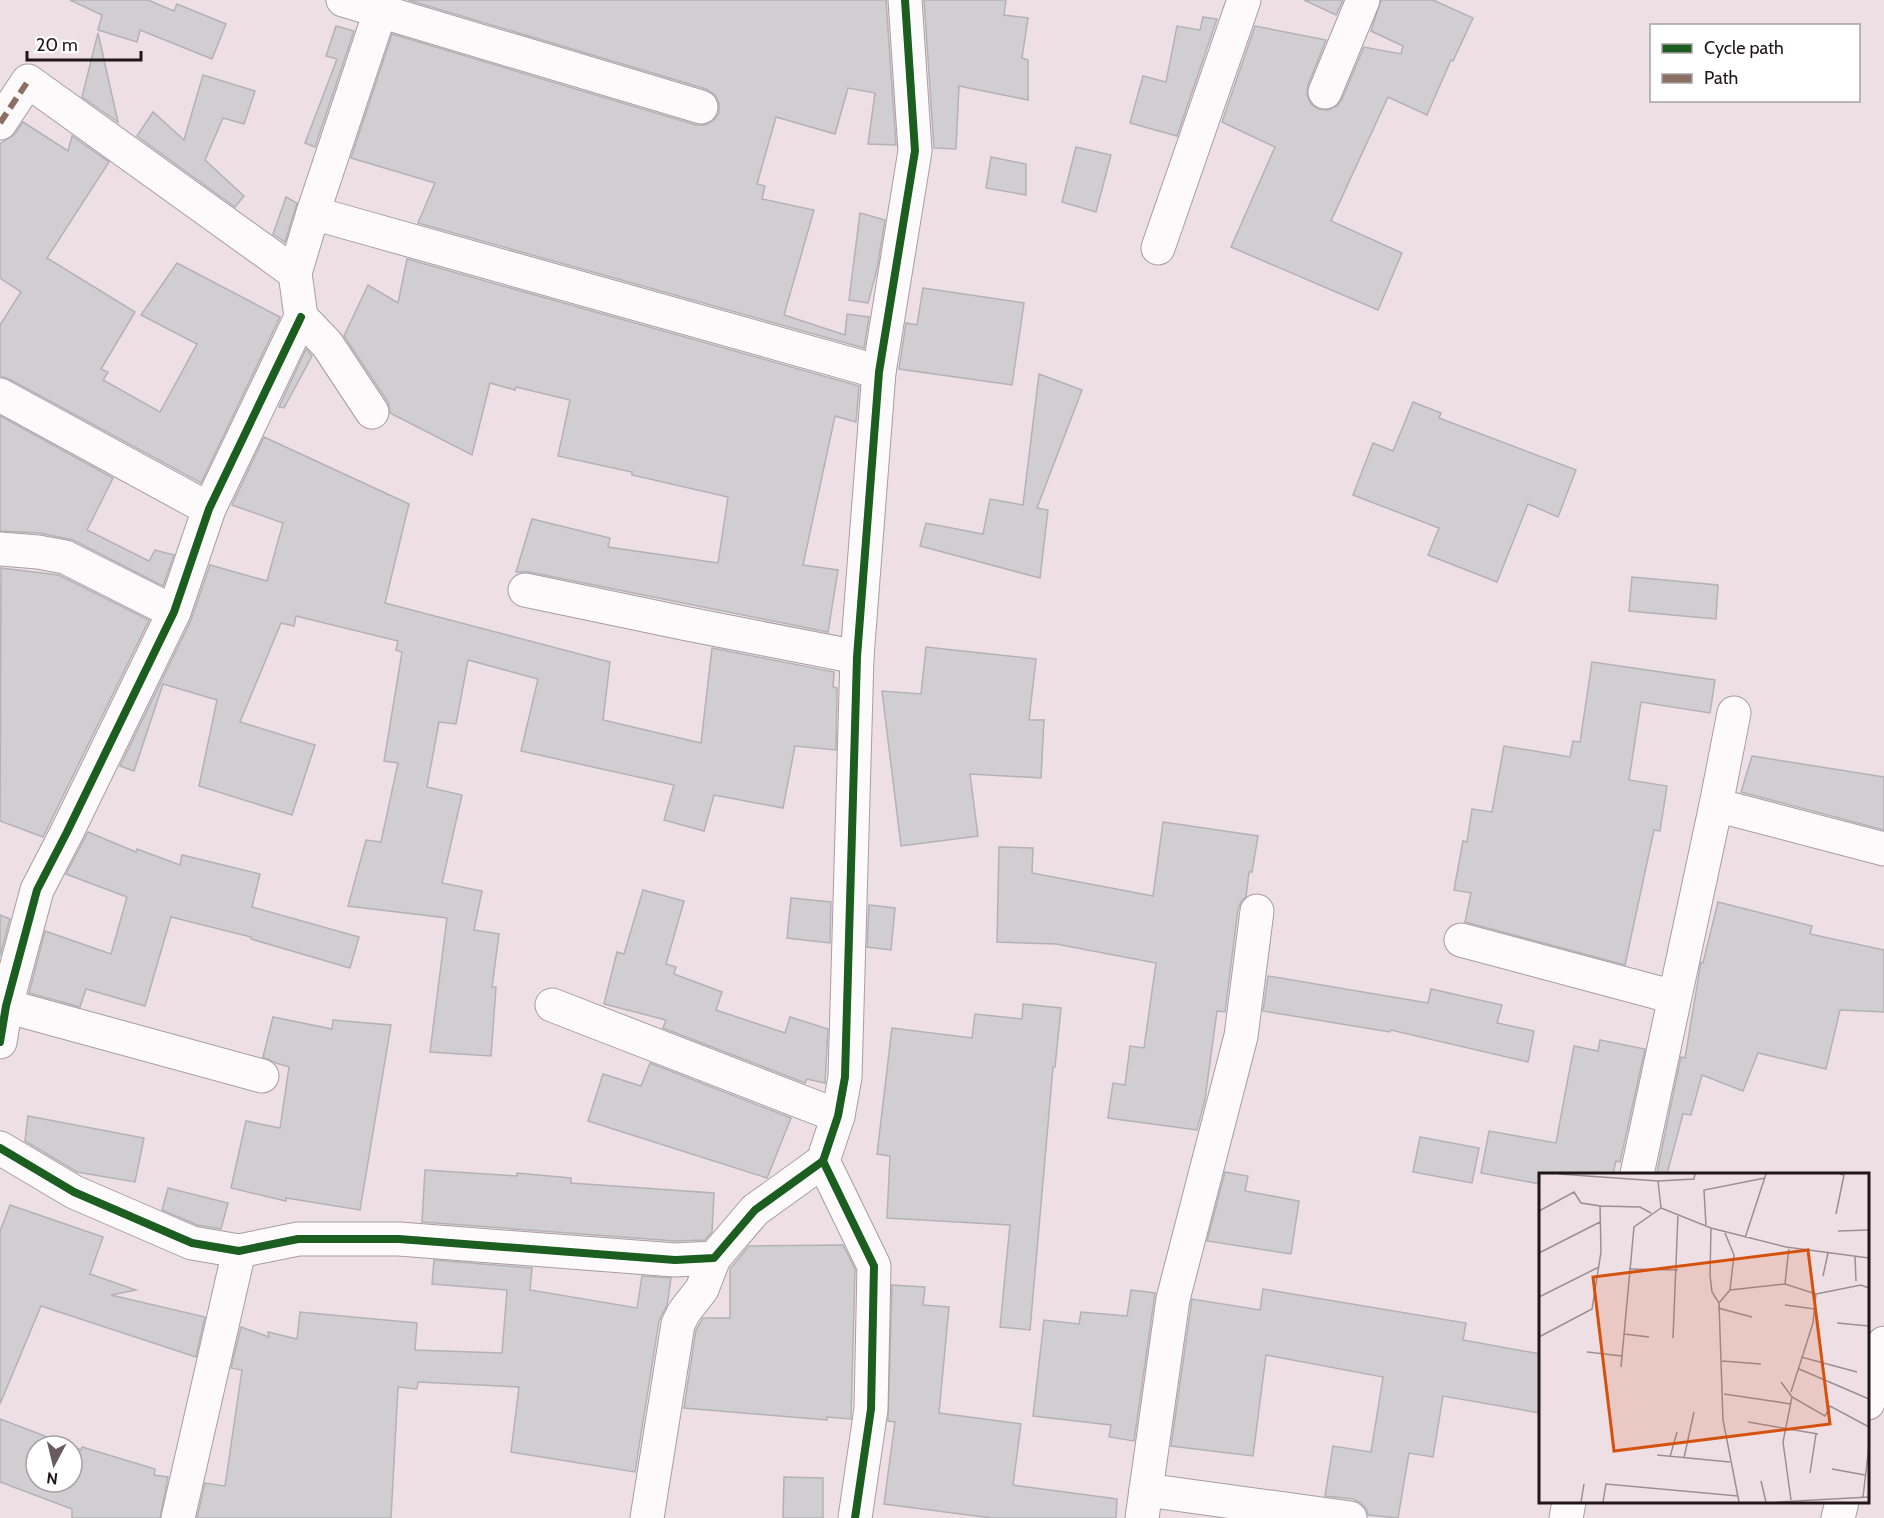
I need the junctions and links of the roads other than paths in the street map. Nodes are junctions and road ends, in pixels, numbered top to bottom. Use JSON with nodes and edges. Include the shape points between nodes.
{"nodes":[{"id":1,"x":343,"y":0,"type":"edge"},
{"id":2,"x":906,"y":0,"type":"edge"},
{"id":3,"x":1245,"y":0,"type":"edge"},
{"id":4,"x":1363,"y":0,"type":"edge"},
{"id":5,"x":382,"y":6,"type":"edge"},
{"id":6,"x":1325,"y":92,"type":"dead end"},
{"id":7,"x":701,"y":107,"type":"dead end"},
{"id":8,"x":0,"y":123,"type":"edge"},
{"id":9,"x":313,"y":213,"type":"junction"},
{"id":10,"x":1158,"y":248,"type":"dead end"},
{"id":11,"x":295,"y":273,"type":"junction"},
{"id":12,"x":301,"y":317,"type":"junction"},
{"id":13,"x":879,"y":372,"type":"junction"},
{"id":14,"x":0,"y":395,"type":"edge"},
{"id":15,"x":372,"y":412,"type":"dead end"},
{"id":16,"x":209,"y":509,"type":"junction"},
{"id":17,"x":0,"y":549,"type":"edge"},
{"id":18,"x":525,"y":590,"type":"dead end"},
{"id":19,"x":174,"y":612,"type":"junction"},
{"id":20,"x":857,"y":657,"type":"junction"},
{"id":21,"x":1734,"y":713,"type":"dead end"},
{"id":22,"x":1716,"y":805,"type":"junction"},
{"id":23,"x":1884,"y":849,"type":"edge"},
{"id":24,"x":1257,"y":911,"type":"dead end"},
{"id":25,"x":1461,"y":940,"type":"dead end"},
{"id":26,"x":1674,"y":997,"type":"junction"},
{"id":27,"x":552,"y":1005,"type":"dead end"},
{"id":28,"x":6,"y":1006,"type":"junction"},
{"id":29,"x":0,"y":1042,"type":"edge"},
{"id":30,"x":262,"y":1076,"type":"dead end"},
{"id":31,"x":838,"y":1116,"type":"junction"},
{"id":32,"x":0,"y":1148,"type":"edge"},
{"id":33,"x":823,"y":1161,"type":"junction"},
{"id":34,"x":1637,"y":1173,"type":"edge"},
{"id":35,"x":239,"y":1251,"type":"junction"},
{"id":36,"x":714,"y":1258,"type":"junction"},
{"id":37,"x":1884,"y":1343,"type":"edge"},
{"id":38,"x":1869,"y":1399,"type":"edge"},
{"id":39,"x":1569,"y":1503,"type":"edge"},
{"id":40,"x":1842,"y":1503,"type":"edge"},
{"id":41,"x":1144,"y":1504,"type":"edge"},
{"id":42,"x":177,"y":1518,"type":"edge"},
{"id":43,"x":647,"y":1518,"type":"edge"},
{"id":44,"x":855,"y":1518,"type":"edge"},
{"id":45,"x":1350,"y":1518,"type":"edge"},
{"id":46,"x":1566,"y":1518,"type":"edge"},
{"id":47,"x":1838,"y":1518,"type":"edge"}],
"edges":[{"from":1,"to":5,"type":"street"},
{"from":2,"to":13,"type":"street","via":[[915,151]]},
{"from":3,"to":10,"type":"street"},
{"from":4,"to":6,"type":"street"},
{"from":5,"to":7,"type":"street"},
{"from":5,"to":9,"type":"street"},
{"from":8,"to":11,"type":"street","via":[[28,81]]},
{"from":9,"to":11,"type":"street"},
{"from":9,"to":13,"type":"street"},
{"from":11,"to":12,"type":"street"},
{"from":12,"to":15,"type":"street","via":[[327,344]]},
{"from":12,"to":16,"type":"street"},
{"from":13,"to":20,"type":"street"},
{"from":14,"to":16,"type":"street"},
{"from":16,"to":19,"type":"street"},
{"from":17,"to":19,"type":"street","via":[[65,557]]},
{"from":18,"to":20,"type":"street"},
{"from":19,"to":28,"type":"street","via":[[37,890]]},
{"from":20,"to":31,"type":"street","via":[[845,1077]]},
{"from":21,"to":22,"type":"street"},
{"from":22,"to":23,"type":"street"},
{"from":22,"to":26,"type":"street"},
{"from":24,"to":41,"type":"street","via":[[1241,1036],[1173,1299]]},
{"from":25,"to":26,"type":"street"},
{"from":26,"to":34,"type":"street"},
{"from":27,"to":31,"type":"street"},
{"from":28,"to":29,"type":"street"},
{"from":28,"to":30,"type":"street"},
{"from":31,"to":33,"type":"street"},
{"from":32,"to":35,"type":"street","via":[[74,1192],[192,1244]]},
{"from":33,"to":36,"type":"street","via":[[755,1210]]},
{"from":33,"to":44,"type":"street","via":[[874,1266],[871,1409]]},
{"from":35,"to":36,"type":"street","via":[[298,1239],[399,1239],[675,1260]]},
{"from":35,"to":42,"type":"street"},
{"from":36,"to":43,"type":"street","via":[[702,1289],[678,1324]]},
{"from":37,"to":38,"type":"street"},
{"from":39,"to":46,"type":"street"},
{"from":40,"to":47,"type":"street"},
{"from":41,"to":45,"type":"street"}]}
